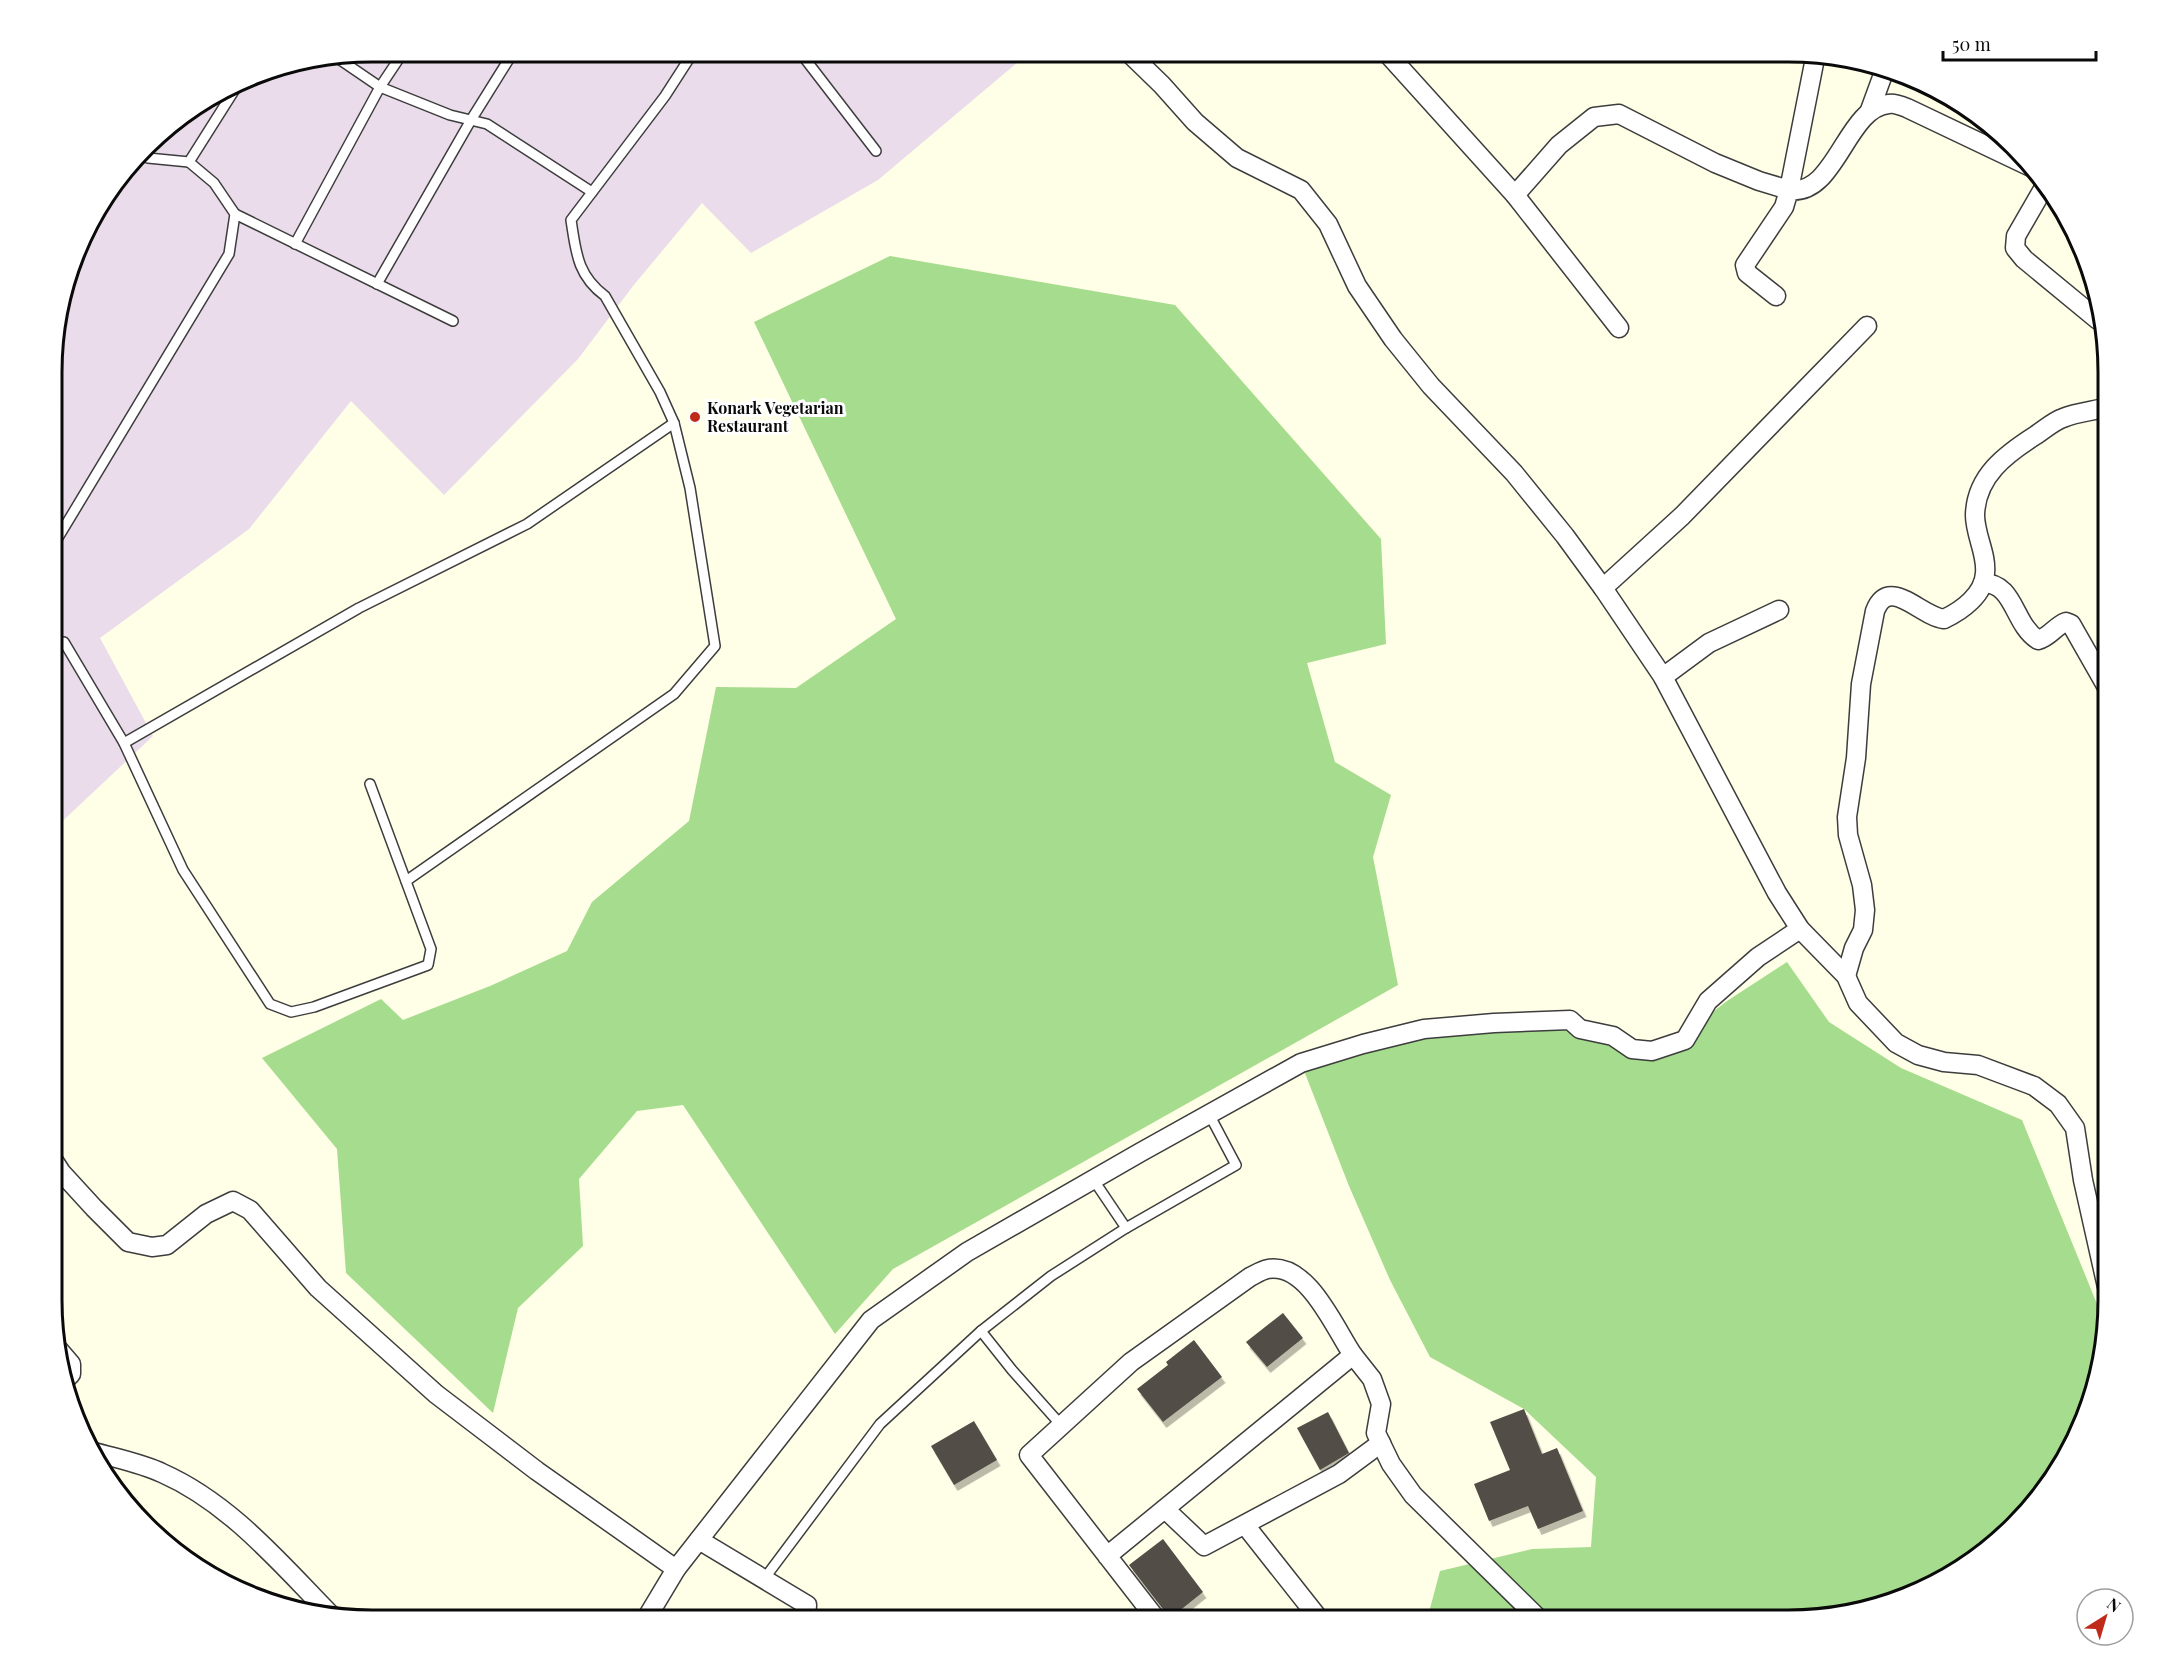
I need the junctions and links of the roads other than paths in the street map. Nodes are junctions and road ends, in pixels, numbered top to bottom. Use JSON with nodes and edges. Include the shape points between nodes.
{"nodes":[{"id":1,"x":397,"y":62,"type":"edge"},
{"id":2,"x":507,"y":62,"type":"edge"},
{"id":3,"x":687,"y":62,"type":"edge"},
{"id":4,"x":808,"y":62,"type":"edge"},
{"id":5,"x":1138,"y":62,"type":"edge"},
{"id":6,"x":1395,"y":62,"type":"edge"},
{"id":7,"x":344,"y":63,"type":"edge"},
{"id":8,"x":1814,"y":63,"type":"edge"},
{"id":9,"x":1882,"y":77,"type":"edge"},
{"id":10,"x":380,"y":87,"type":"junction"},
{"id":11,"x":232,"y":94,"type":"edge"},
{"id":12,"x":1870,"y":110,"type":"junction"},
{"id":13,"x":471,"y":120,"type":"junction"},
{"id":14,"x":876,"y":151,"type":"dead end"},
{"id":15,"x":147,"y":158,"type":"edge"},
{"id":16,"x":2013,"y":158,"type":"edge"},
{"id":17,"x":189,"y":162,"type":"junction"},
{"id":18,"x":1789,"y":190,"type":"junction"},
{"id":19,"x":592,"y":192,"type":"junction"},
{"id":20,"x":2041,"y":193,"type":"edge"},
{"id":21,"x":1515,"y":195,"type":"junction"},
{"id":22,"x":235,"y":214,"type":"junction"},
{"id":23,"x":295,"y":244,"type":"junction"},
{"id":24,"x":377,"y":284,"type":"junction"},
{"id":25,"x":1776,"y":296,"type":"dead end"},
{"id":26,"x":2093,"y":316,"type":"edge"},
{"id":27,"x":453,"y":321,"type":"dead end"},
{"id":28,"x":1867,"y":326,"type":"dead end"},
{"id":29,"x":1619,"y":328,"type":"dead end"},
{"id":30,"x":2098,"y":409,"type":"edge"},
{"id":31,"x":674,"y":423,"type":"junction"},
{"id":32,"x":62,"y":531,"type":"edge"},
{"id":33,"x":1983,"y":583,"type":"junction"},
{"id":34,"x":1603,"y":588,"type":"junction"},
{"id":35,"x":1779,"y":610,"type":"dead end"},
{"id":36,"x":64,"y":642,"type":"dead end"},
{"id":37,"x":2098,"y":671,"type":"edge"},
{"id":38,"x":1663,"y":678,"type":"junction"},
{"id":39,"x":124,"y":743,"type":"junction"},
{"id":40,"x":370,"y":784,"type":"dead end"},
{"id":41,"x":406,"y":882,"type":"junction"},
{"id":42,"x":1800,"y":929,"type":"junction"},
{"id":43,"x":1846,"y":976,"type":"junction"},
{"id":44,"x":1209,"y":1114,"type":"junction"},
{"id":45,"x":62,"y":1173,"type":"edge"},
{"id":46,"x":1093,"y":1179,"type":"junction"},
{"id":47,"x":1125,"y":1228,"type":"junction"},
{"id":48,"x":2098,"y":1247,"type":"edge"},
{"id":49,"x":981,"y":1331,"type":"junction"},
{"id":50,"x":1353,"y":1355,"type":"junction"},
{"id":51,"x":67,"y":1359,"type":"edge"},
{"id":52,"x":71,"y":1374,"type":"edge"},
{"id":53,"x":1061,"y":1425,"type":"junction"},
{"id":54,"x":1381,"y":1443,"type":"junction"},
{"id":55,"x":103,"y":1454,"type":"edge"},
{"id":56,"x":1165,"y":1509,"type":"junction"},
{"id":57,"x":1245,"y":1525,"type":"junction"},
{"id":58,"x":699,"y":1540,"type":"junction"},
{"id":59,"x":1107,"y":1556,"type":"junction"},
{"id":60,"x":676,"y":1569,"type":"junction"},
{"id":61,"x":764,"y":1579,"type":"junction"},
{"id":62,"x":322,"y":1606,"type":"edge"},
{"id":63,"x":651,"y":1610,"type":"edge"},
{"id":64,"x":807,"y":1610,"type":"edge"},
{"id":65,"x":1149,"y":1610,"type":"edge"},
{"id":66,"x":1312,"y":1610,"type":"edge"},
{"id":67,"x":1530,"y":1610,"type":"edge"}],
"edges":[{"from":1,"to":10,"type":"lane"},
{"from":2,"to":13,"type":"lane"},
{"from":3,"to":19,"type":"lane"},
{"from":4,"to":14,"type":"lane"},
{"from":5,"to":34,"type":"street","via":[[1195,122],[1237,158],[1300,190],[1329,224],[1357,286],[1393,339],[1431,386],[1514,473]]},
{"from":6,"to":21,"type":"street"},
{"from":7,"to":10,"type":"lane"},
{"from":8,"to":18,"type":"street"},
{"from":9,"to":12,"type":"street"},
{"from":10,"to":13,"type":"lane"},
{"from":10,"to":23,"type":"lane"},
{"from":11,"to":17,"type":"lane"},
{"from":12,"to":16,"type":"street","via":[[1890,103],[1907,108]]},
{"from":12,"to":18,"type":"street","via":[[1816,184],[1799,191]]},
{"from":13,"to":19,"type":"lane","via":[[487,124]]},
{"from":13,"to":24,"type":"lane"},
{"from":15,"to":17,"type":"lane"},
{"from":17,"to":22,"type":"lane","via":[[214,183]]},
{"from":18,"to":21,"type":"street","via":[[1715,163],[1619,114],[1594,117],[1559,145]]},
{"from":18,"to":25,"type":"street","via":[[1784,207],[1744,265],[1747,273]]},
{"from":19,"to":31,"type":"lane","via":[[571,220],[577,260],[592,286],[605,296]]},
{"from":20,"to":26,"type":"street","via":[[2016,236],[2015,248]]},
{"from":21,"to":29,"type":"street"},
{"from":22,"to":23,"type":"lane"},
{"from":22,"to":32,"type":"lane","via":[[229,254]]},
{"from":23,"to":24,"type":"lane"},
{"from":24,"to":27,"type":"lane"},
{"from":28,"to":34,"type":"street","via":[[1682,516]]},
{"from":30,"to":33,"type":"street","via":[[2062,418],[2021,444],[1985,477],[1975,512],[1985,564]]},
{"from":31,"to":39,"type":"lane","via":[[527,524],[359,608]]},
{"from":31,"to":41,"type":"lane","via":[[690,488],[715,646],[674,694]]},
{"from":33,"to":37,"type":"street","via":[[2001,587],[2023,626],[2038,640],[2059,624],[2072,624]]},
{"from":33,"to":43,"type":"street","via":[[1962,609],[1944,619],[1896,596],[1878,602],[1861,684],[1857,758],[1847,817],[1866,910]]},
{"from":34,"to":38,"type":"street"},
{"from":35,"to":38,"type":"street","via":[[1709,643]]},
{"from":36,"to":39,"type":"lane"},
{"from":38,"to":42,"type":"street"},
{"from":39,"to":41,"type":"lane","via":[[183,870],[270,1004],[291,1012],[314,1007],[428,965],[431,949]]},
{"from":40,"to":41,"type":"lane"},
{"from":42,"to":43,"type":"street"},
{"from":42,"to":44,"type":"street","via":[[1758,957],[1708,1001],[1685,1041],[1652,1051],[1632,1048],[1613,1036],[1580,1029],[1570,1020],[1424,1029],[1301,1063]]},
{"from":43,"to":48,"type":"street","via":[[1858,1003],[1896,1043],[1918,1055],[1978,1065],[2019,1079],[2058,1104],[2075,1128]]},
{"from":44,"to":46,"type":"street"},
{"from":44,"to":47,"type":"lane","via":[[1236,1165]]},
{"from":45,"to":60,"type":"street","via":[[128,1242],[152,1247],[167,1245],[206,1214],[233,1201],[250,1210],[318,1288],[436,1394]]},
{"from":46,"to":47,"type":"lane"},
{"from":46,"to":58,"type":"street","via":[[967,1252],[871,1320]]},
{"from":47,"to":49,"type":"lane","via":[[1052,1276]]},
{"from":49,"to":53,"type":"lane"},
{"from":49,"to":61,"type":"lane","via":[[880,1424]]},
{"from":50,"to":53,"type":"street","via":[[1318,1298],[1300,1280],[1284,1270],[1267,1269],[1131,1362]]},
{"from":50,"to":54,"type":"street","via":[[1372,1378],[1381,1404],[1376,1433]]},
{"from":50,"to":56,"type":"street"},
{"from":51,"to":52,"type":"street"},
{"from":53,"to":59,"type":"street","via":[[1029,1455]]},
{"from":54,"to":57,"type":"street","via":[[1340,1474]]},
{"from":54,"to":67,"type":"street","via":[[1413,1495]]},
{"from":55,"to":62,"type":"street","via":[[162,1472],[197,1493],[243,1526]]},
{"from":56,"to":57,"type":"street","via":[[1204,1546]]},
{"from":56,"to":59,"type":"street"},
{"from":57,"to":66,"type":"street"},
{"from":58,"to":60,"type":"street"},
{"from":58,"to":61,"type":"street"},
{"from":59,"to":65,"type":"street"},
{"from":60,"to":63,"type":"street"},
{"from":61,"to":64,"type":"street","via":[[807,1605]]}]}
